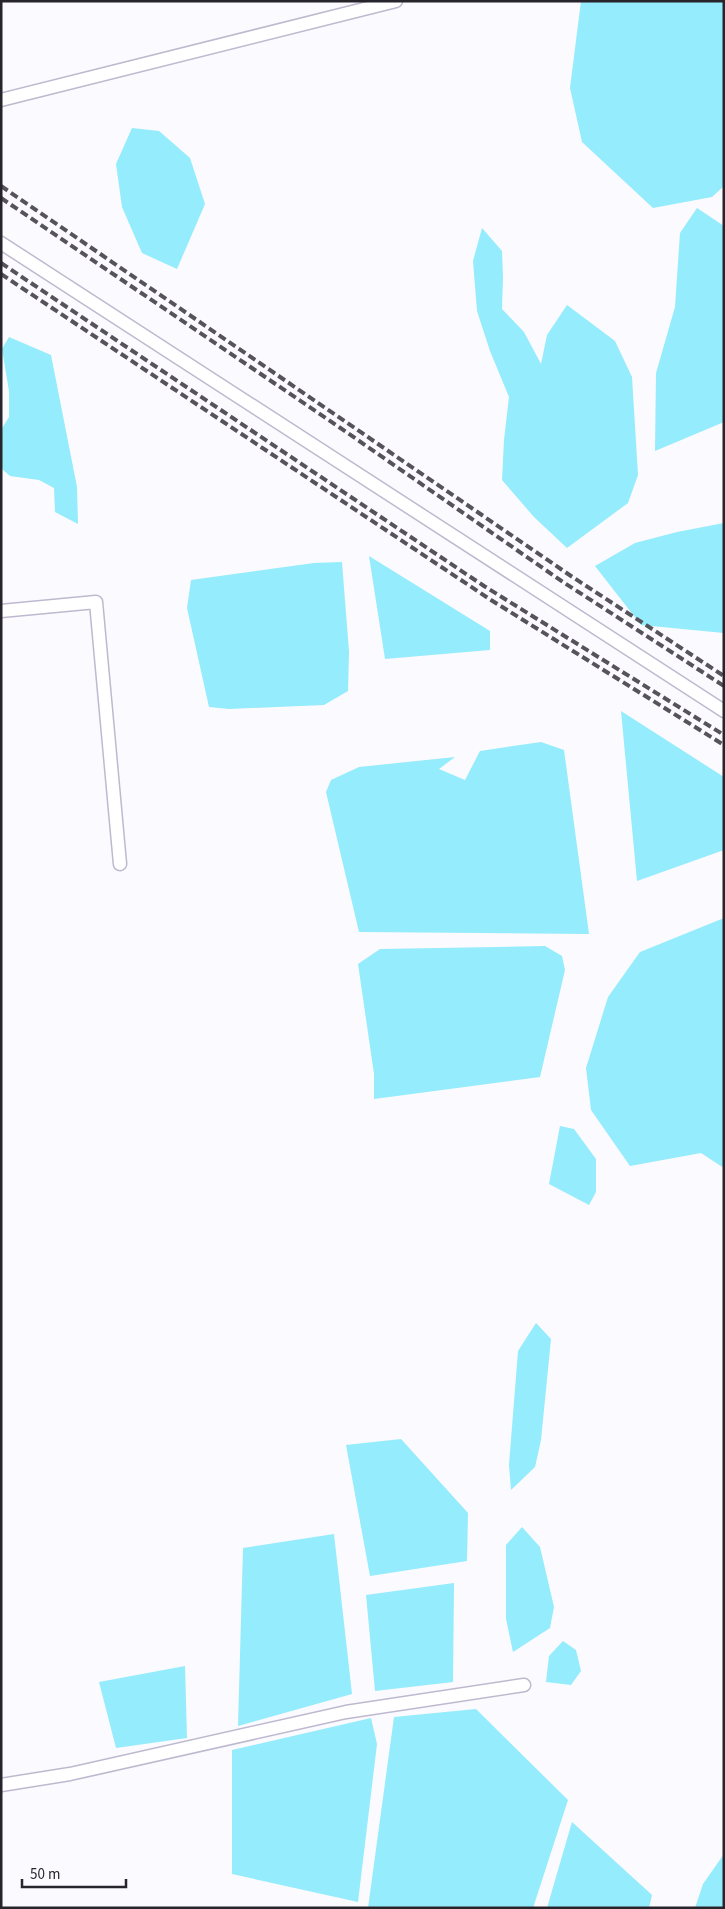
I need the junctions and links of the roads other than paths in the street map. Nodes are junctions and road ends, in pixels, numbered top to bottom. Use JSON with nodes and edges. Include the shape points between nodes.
{"nodes":[{"id":1,"x":396,"y":1,"type":"edge"},
{"id":2,"x":1,"y":100,"type":"edge"},
{"id":3,"x":1,"y":243,"type":"edge"},
{"id":4,"x":1,"y":611,"type":"edge"},
{"id":5,"x":724,"y":711,"type":"edge"},
{"id":6,"x":120,"y":864,"type":"dead end"},
{"id":7,"x":524,"y":1686,"type":"dead end"},
{"id":8,"x":1,"y":1785,"type":"edge"}],
"edges":[{"from":1,"to":2,"type":"street"},
{"from":3,"to":5,"type":"street"},
{"from":4,"to":6,"type":"street","via":[[96,602]]},
{"from":7,"to":8,"type":"street","via":[[346,1712],[70,1774]]}]}
